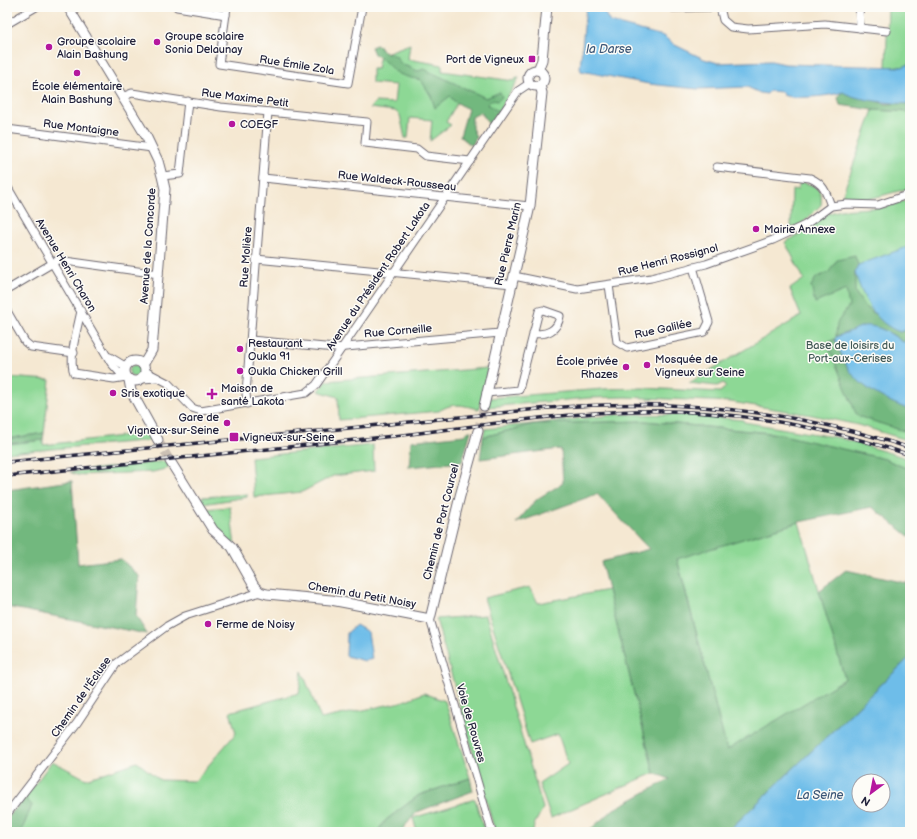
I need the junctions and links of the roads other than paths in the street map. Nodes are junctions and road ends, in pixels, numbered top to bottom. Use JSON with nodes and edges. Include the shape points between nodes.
{"nodes":[{"id":1,"x":36,"y":7,"type":"edge"},
{"id":2,"x":68,"y":7,"type":"edge"},
{"id":3,"x":177,"y":7,"type":"edge"},
{"id":4,"x":362,"y":7,"type":"edge"},
{"id":5,"x":547,"y":7,"type":"edge"},
{"id":6,"x":720,"y":7,"type":"edge"},
{"id":7,"x":859,"y":7,"type":"edge"},
{"id":8,"x":673,"y":8,"type":"edge"},
{"id":9,"x":226,"y":11,"type":"edge"},
{"id":10,"x":7,"y":24,"type":"edge"},
{"id":11,"x":860,"y":28,"type":"junction"},
{"id":12,"x":887,"y":31,"type":"dead end"},
{"id":13,"x":538,"y":70,"type":"junction"},
{"id":14,"x":530,"y":83,"type":"junction"},
{"id":15,"x":540,"y":85,"type":"junction"},
{"id":16,"x":122,"y":97,"type":"junction"},
{"id":17,"x":188,"y":101,"type":"junction"},
{"id":18,"x":268,"y":112,"type":"junction"},
{"id":19,"x":7,"y":129,"type":"edge"},
{"id":20,"x":152,"y":148,"type":"junction"},
{"id":21,"x":470,"y":161,"type":"junction"},
{"id":22,"x":717,"y":167,"type":"dead end"},
{"id":23,"x":162,"y":176,"type":"junction"},
{"id":24,"x":263,"y":178,"type":"junction"},
{"id":25,"x":7,"y":186,"type":"edge"},
{"id":26,"x":910,"y":194,"type":"edge"},
{"id":27,"x":446,"y":197,"type":"junction"},
{"id":28,"x":530,"y":206,"type":"junction"},
{"id":29,"x":831,"y":206,"type":"junction"},
{"id":30,"x":256,"y":259,"type":"junction"},
{"id":31,"x":52,"y":263,"type":"junction"},
{"id":32,"x":693,"y":267,"type":"junction"},
{"id":33,"x":394,"y":272,"type":"junction"},
{"id":34,"x":158,"y":274,"type":"junction"},
{"id":35,"x":513,"y":280,"type":"junction"},
{"id":36,"x":609,"y":285,"type":"junction"},
{"id":37,"x":7,"y":290,"type":"edge"},
{"id":38,"x":7,"y":310,"type":"edge"},
{"id":39,"x":81,"y":311,"type":"junction"},
{"id":40,"x":500,"y":333,"type":"junction"},
{"id":41,"x":533,"y":333,"type":"dead end"},
{"id":42,"x":251,"y":340,"type":"junction"},
{"id":43,"x":342,"y":347,"type":"junction"},
{"id":44,"x":74,"y":353,"type":"junction"},
{"id":45,"x":143,"y":372,"type":"junction"},
{"id":46,"x":126,"y":374,"type":"junction"},
{"id":47,"x":486,"y":393,"type":"junction"},
{"id":48,"x":247,"y":404,"type":"junction"},
{"id":49,"x":484,"y":406,"type":"tunnel mouth"},
{"id":50,"x":478,"y":431,"type":"tunnel mouth"},
{"id":51,"x":158,"y":440,"type":"tunnel mouth"},
{"id":52,"x":170,"y":461,"type":"tunnel mouth"},
{"id":53,"x":260,"y":592,"type":"junction"},
{"id":54,"x":430,"y":619,"type":"junction"},
{"id":55,"x":7,"y":814,"type":"edge"},
{"id":56,"x":492,"y":832,"type":"edge"}],
"edges":[{"from":1,"to":10,"type":"street"},
{"from":2,"to":16,"type":"street","name":"Avenue de la Concorde"},
{"from":3,"to":9,"type":"street"},
{"from":4,"to":9,"type":"street","name":"Rue Émile Zola","via":[[348,83],[219,64]]},
{"from":5,"to":13,"type":"street","via":[[542,60]]},
{"from":6,"to":8,"type":"street"},
{"from":6,"to":11,"type":"street","via":[[723,20],[731,27],[825,24]]},
{"from":7,"to":11,"type":"street"},
{"from":11,"to":12,"type":"street"},
{"from":13,"to":14,"type":"street","via":[[529,73]]},
{"from":13,"to":15,"type":"street","via":[[544,75],[544,81]]},
{"from":14,"to":15,"type":"street","via":[[534,86]]},
{"from":14,"to":21,"type":"street","name":"Avenue du Président Robert Lakota","via":[[518,91]]},
{"from":15,"to":28,"type":"street","name":"Rue Pierre Marin","via":[[542,93]]},
{"from":16,"to":17,"type":"street","name":"Rue Maxime Petit","via":[[132,92]]},
{"from":16,"to":20,"type":"street","name":"Avenue de la Concorde"},
{"from":17,"to":18,"type":"street","name":"Rue Maxime Petit"},
{"from":17,"to":23,"type":"street","via":[[180,174]]},
{"from":18,"to":21,"type":"street","name":"Rue Maxime Petit","via":[[367,122],[365,143],[417,149],[426,156]]},
{"from":18,"to":24,"type":"street","name":"Rue Molière"},
{"from":19,"to":20,"type":"street","name":"Rue Montaigne"},
{"from":20,"to":23,"type":"street","name":"Avenue de la Concorde"},
{"from":21,"to":27,"type":"street","name":"Avenue du Président Robert Lakota"},
{"from":22,"to":29,"type":"street","via":[[810,178],[825,188]]},
{"from":23,"to":34,"type":"street","name":"Avenue de la Concorde","via":[[165,189]]},
{"from":24,"to":27,"type":"street","name":"Rue Waldeck-Rousseau"},
{"from":24,"to":30,"type":"street","name":"Rue Molière"},
{"from":25,"to":31,"type":"street","name":"Avenue Henri Charon"},
{"from":26,"to":29,"type":"street","via":[[878,205]]},
{"from":27,"to":28,"type":"street","name":"Rue Waldeck-Rousseau"},
{"from":27,"to":33,"type":"street","name":"Avenue du Président Robert Lakota"},
{"from":28,"to":35,"type":"street","name":"Rue Pierre Marin"},
{"from":29,"to":32,"type":"street","name":"Rue Henri Rossignol","via":[[805,225],[774,240]]},
{"from":30,"to":33,"type":"street","name":"Rue Henri Rossignol"},
{"from":30,"to":42,"type":"street","name":"Rue Molière"},
{"from":31,"to":34,"type":"street","via":[[63,260]]},
{"from":31,"to":37,"type":"street"},
{"from":31,"to":39,"type":"street","name":"Avenue Henri Charon"},
{"from":32,"to":36,"type":"street","name":"Rue Henri Rossignol","via":[[652,278]]},
{"from":32,"to":36,"type":"street","name":"Rue Galilée","via":[[709,322],[704,332],[627,348],[617,342]]},
{"from":33,"to":35,"type":"street","name":"Rue Henri Rossignol"},
{"from":33,"to":43,"type":"street","name":"Avenue du Président Robert Lakota"},
{"from":34,"to":45,"type":"street","name":"Avenue de la Concorde","via":[[152,350]]},
{"from":35,"to":36,"type":"street","name":"Rue Henri Rossignol","via":[[576,289]]},
{"from":35,"to":40,"type":"street","name":"Rue Pierre Marin"},
{"from":38,"to":44,"type":"street","via":[[25,342],[31,347]]},
{"from":39,"to":44,"type":"street"},
{"from":39,"to":46,"type":"street","name":"Avenue Henri Charon","via":[[107,354]]},
{"from":40,"to":43,"type":"street","name":"Rue Corneille"},
{"from":40,"to":47,"type":"street","name":"Rue Pierre Marin"},
{"from":41,"to":47,"type":"street","via":[[519,390]]},
{"from":42,"to":43,"type":"street","name":"Rue Corneille"},
{"from":42,"to":48,"type":"street","name":"Rue Molière"},
{"from":43,"to":48,"type":"street","name":"Avenue du Président Robert Lakota","via":[[316,385],[306,393]]},
{"from":44,"to":46,"type":"street","via":[[74,373],[114,380]]},
{"from":45,"to":46,"type":"street","via":[[136,382]]},
{"from":45,"to":46,"type":"street","via":[[138,361],[132,361]]},
{"from":45,"to":48,"type":"street","name":"Avenue du Président Robert Lakota","via":[[168,383],[198,411]]},
{"from":46,"to":51,"type":"street","via":[[131,391]]},
{"from":47,"to":49,"type":"street","name":"Rue Pierre Marin"},
{"from":50,"to":54,"type":"street","name":"Chemin de Port Courcel"},
{"from":52,"to":53,"type":"street","via":[[213,530],[232,547]]},
{"from":53,"to":54,"type":"street","name":"Chemin du Petit Noisy","via":[[331,600]]},
{"from":53,"to":55,"type":"street","name":"Chemin de l'Écluse","via":[[185,616],[117,663],[77,723]]},
{"from":54,"to":56,"type":"street","name":"Voie de Rouvres"}]}
